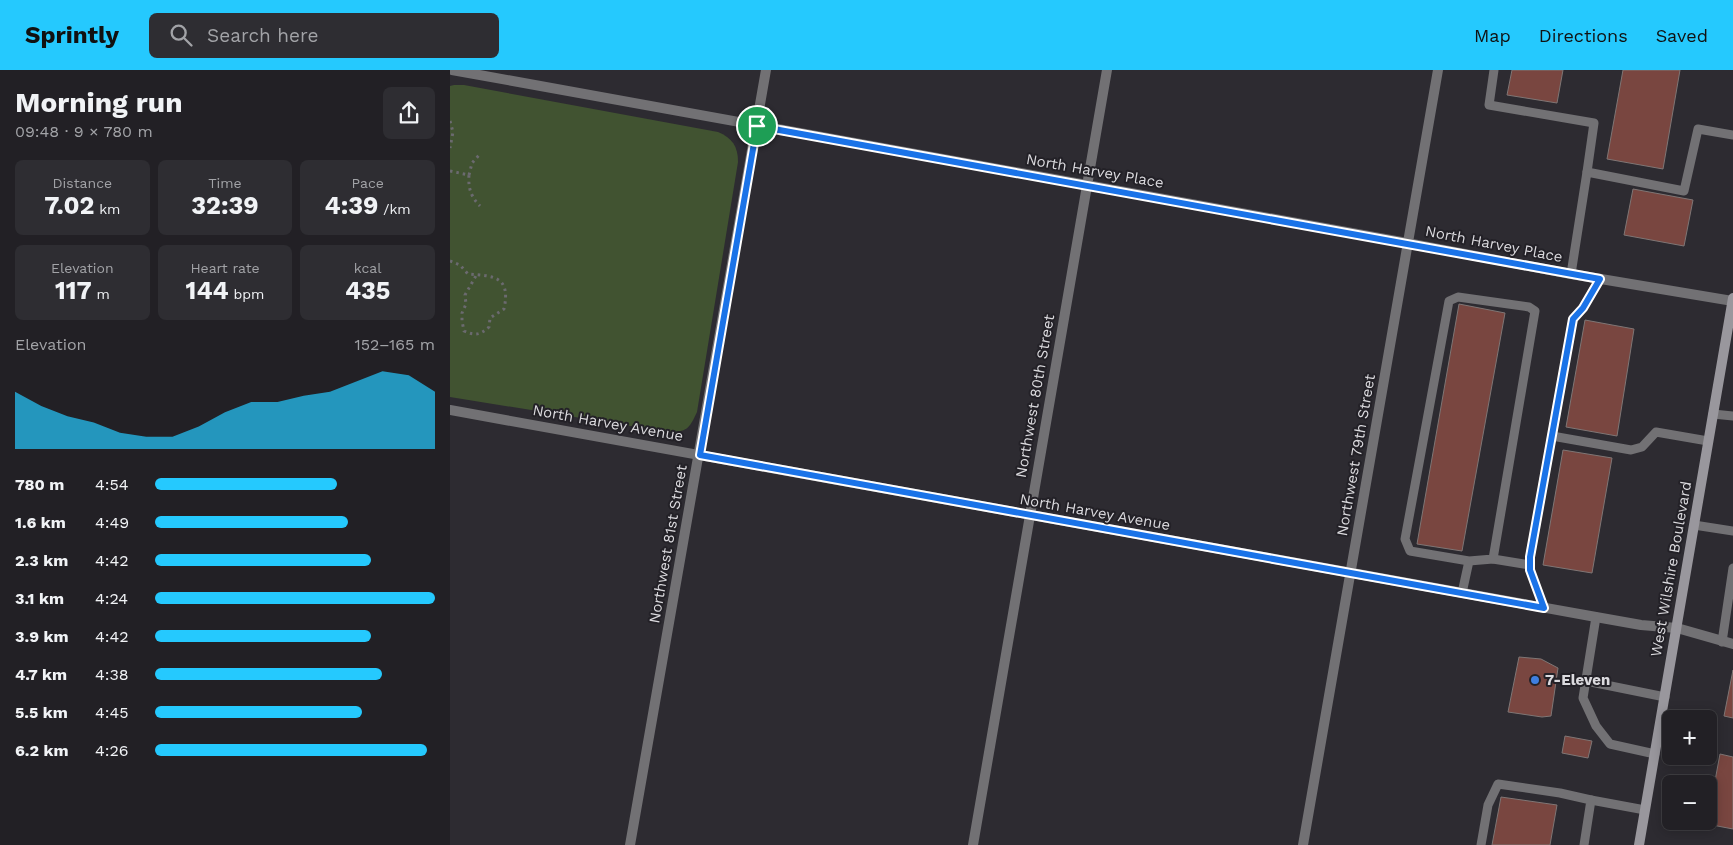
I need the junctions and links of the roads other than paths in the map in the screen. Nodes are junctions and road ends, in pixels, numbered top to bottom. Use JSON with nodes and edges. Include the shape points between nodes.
{"nodes":[{"id":1,"x":452,"y":70,"type":"edge"},
{"id":2,"x":766,"y":70,"type":"edge"},
{"id":3,"x":1107,"y":70,"type":"edge"},
{"id":4,"x":1438,"y":70,"type":"edge"},
{"id":5,"x":1494,"y":70,"type":"edge"},
{"id":6,"x":757,"y":126,"type":"junction"},
{"id":7,"x":1733,"y":135,"type":"edge"},
{"id":8,"x":1587,"y":172,"type":"junction"},
{"id":9,"x":1087,"y":185,"type":"junction"},
{"id":10,"x":1408,"y":243,"type":"junction"},
{"id":11,"x":1571,"y":274,"type":"junction"},
{"id":12,"x":1600,"y":279,"type":"junction"},
{"id":13,"x":1733,"y":300,"type":"edge"},
{"id":14,"x":450,"y":410,"type":"edge"},
{"id":15,"x":1713,"y":414,"type":"junction"},
{"id":16,"x":1733,"y":416,"type":"edge"},
{"id":17,"x":1552,"y":436,"type":"junction"},
{"id":18,"x":1708,"y":441,"type":"junction"},
{"id":19,"x":700,"y":455,"type":"junction"},
{"id":20,"x":1029,"y":515,"type":"junction"},
{"id":21,"x":1694,"y":525,"type":"junction"},
{"id":22,"x":1733,"y":531,"type":"edge"},
{"id":23,"x":1493,"y":559,"type":"junction"},
{"id":24,"x":1469,"y":561,"type":"junction"},
{"id":25,"x":1530,"y":565,"type":"junction"},
{"id":26,"x":1733,"y":568,"type":"edge"},
{"id":27,"x":1351,"y":573,"type":"junction"},
{"id":28,"x":1462,"y":593,"type":"junction"},
{"id":29,"x":1544,"y":608,"type":"junction"},
{"id":30,"x":1596,"y":617,"type":"junction"},
{"id":31,"x":1677,"y":628,"type":"junction"},
{"id":32,"x":1722,"y":642,"type":"junction"},
{"id":33,"x":1733,"y":644,"type":"edge"},
{"id":34,"x":1586,"y":681,"type":"junction"},
{"id":35,"x":1665,"y":698,"type":"junction"},
{"id":36,"x":1655,"y":754,"type":"junction"},
{"id":37,"x":1591,"y":800,"type":"junction"},
{"id":38,"x":1645,"y":810,"type":"junction"},
{"id":39,"x":630,"y":845,"type":"edge"},
{"id":40,"x":973,"y":845,"type":"edge"},
{"id":41,"x":1303,"y":845,"type":"edge"},
{"id":42,"x":1481,"y":845,"type":"edge"},
{"id":43,"x":1584,"y":845,"type":"edge"},
{"id":44,"x":1639,"y":845,"type":"edge"}],
"edges":[{"from":1,"to":6,"type":"street","name":"North Harvey Place"},
{"from":2,"to":6,"type":"street","name":"Northwest 81st Street"},
{"from":3,"to":9,"type":"street","name":"Northwest 80th Street"},
{"from":4,"to":10,"type":"street","name":"Northwest 79th Street"},
{"from":5,"to":8,"type":"lane","via":[[1489,105],[1594,123]]},
{"from":6,"to":9,"type":"street","name":"North Harvey Place"},
{"from":6,"to":19,"type":"street","name":"Northwest 81st Street"},
{"from":7,"to":8,"type":"lane","via":[[1698,129],[1684,191]]},
{"from":8,"to":11,"type":"lane"},
{"from":9,"to":10,"type":"street","name":"North Harvey Place"},
{"from":9,"to":20,"type":"street","name":"Northwest 80th Street"},
{"from":10,"to":11,"type":"street","name":"North Harvey Place"},
{"from":10,"to":27,"type":"street","name":"Northwest 79th Street"},
{"from":11,"to":12,"type":"street","name":"North Harvey Place"},
{"from":12,"to":13,"type":"street","name":"North Harvey Place"},
{"from":12,"to":17,"type":"lane","via":[[1573,319]]},
{"from":13,"to":15,"type":"main road","name":"West Wilshire Boulevard"},
{"from":14,"to":19,"type":"street","name":"North Harvey Avenue"},
{"from":15,"to":16,"type":"lane"},
{"from":15,"to":18,"type":"main road","name":"West Wilshire Boulevard"},
{"from":17,"to":18,"type":"lane","via":[[1631,450],[1642,447],[1656,432]]},
{"from":17,"to":25,"type":"lane"},
{"from":18,"to":21,"type":"main road","name":"West Wilshire Boulevard"},
{"from":19,"to":20,"type":"street","name":"North Harvey Avenue"},
{"from":19,"to":39,"type":"street","name":"Northwest 81st Street"},
{"from":20,"to":27,"type":"street","name":"North Harvey Avenue"},
{"from":20,"to":40,"type":"street","name":"Northwest 80th Street"},
{"from":21,"to":22,"type":"lane"},
{"from":21,"to":31,"type":"main road","name":"West Wilshire Boulevard"},
{"from":23,"to":24,"type":"lane"},
{"from":23,"to":24,"type":"lane","via":[[1535,311],[1529,307],[1458,297],[1449,301],[1405,539],[1410,550]]},
{"from":23,"to":25,"type":"lane"},
{"from":24,"to":28,"type":"lane"},
{"from":25,"to":29,"type":"lane"},
{"from":26,"to":32,"type":"lane"},
{"from":27,"to":28,"type":"street","name":"North Harvey Avenue"},
{"from":27,"to":41,"type":"street","name":"Northwest 79th Street"},
{"from":28,"to":29,"type":"street","name":"North Harvey Avenue"},
{"from":29,"to":30,"type":"street","name":"North Harvey Avenue"},
{"from":30,"to":31,"type":"street","name":"North Harvey Avenue"},
{"from":30,"to":34,"type":"lane"},
{"from":31,"to":32,"type":"street","name":"North Harvey Avenue"},
{"from":31,"to":35,"type":"main road","name":"West Wilshire Boulevard"},
{"from":32,"to":33,"type":"street","name":"North Harvey Avenue"},
{"from":34,"to":35,"type":"lane"},
{"from":34,"to":36,"type":"lane","via":[[1583,698],[1596,726],[1610,744]]},
{"from":35,"to":36,"type":"main road","name":"West Wilshire Boulevard"},
{"from":36,"to":38,"type":"main road","name":"West Wilshire Boulevard"},
{"from":37,"to":38,"type":"lane"},
{"from":37,"to":42,"type":"lane","via":[[1498,784],[1488,805]]},
{"from":37,"to":43,"type":"lane"},
{"from":38,"to":44,"type":"main road","name":"West Wilshire Boulevard"}]}
